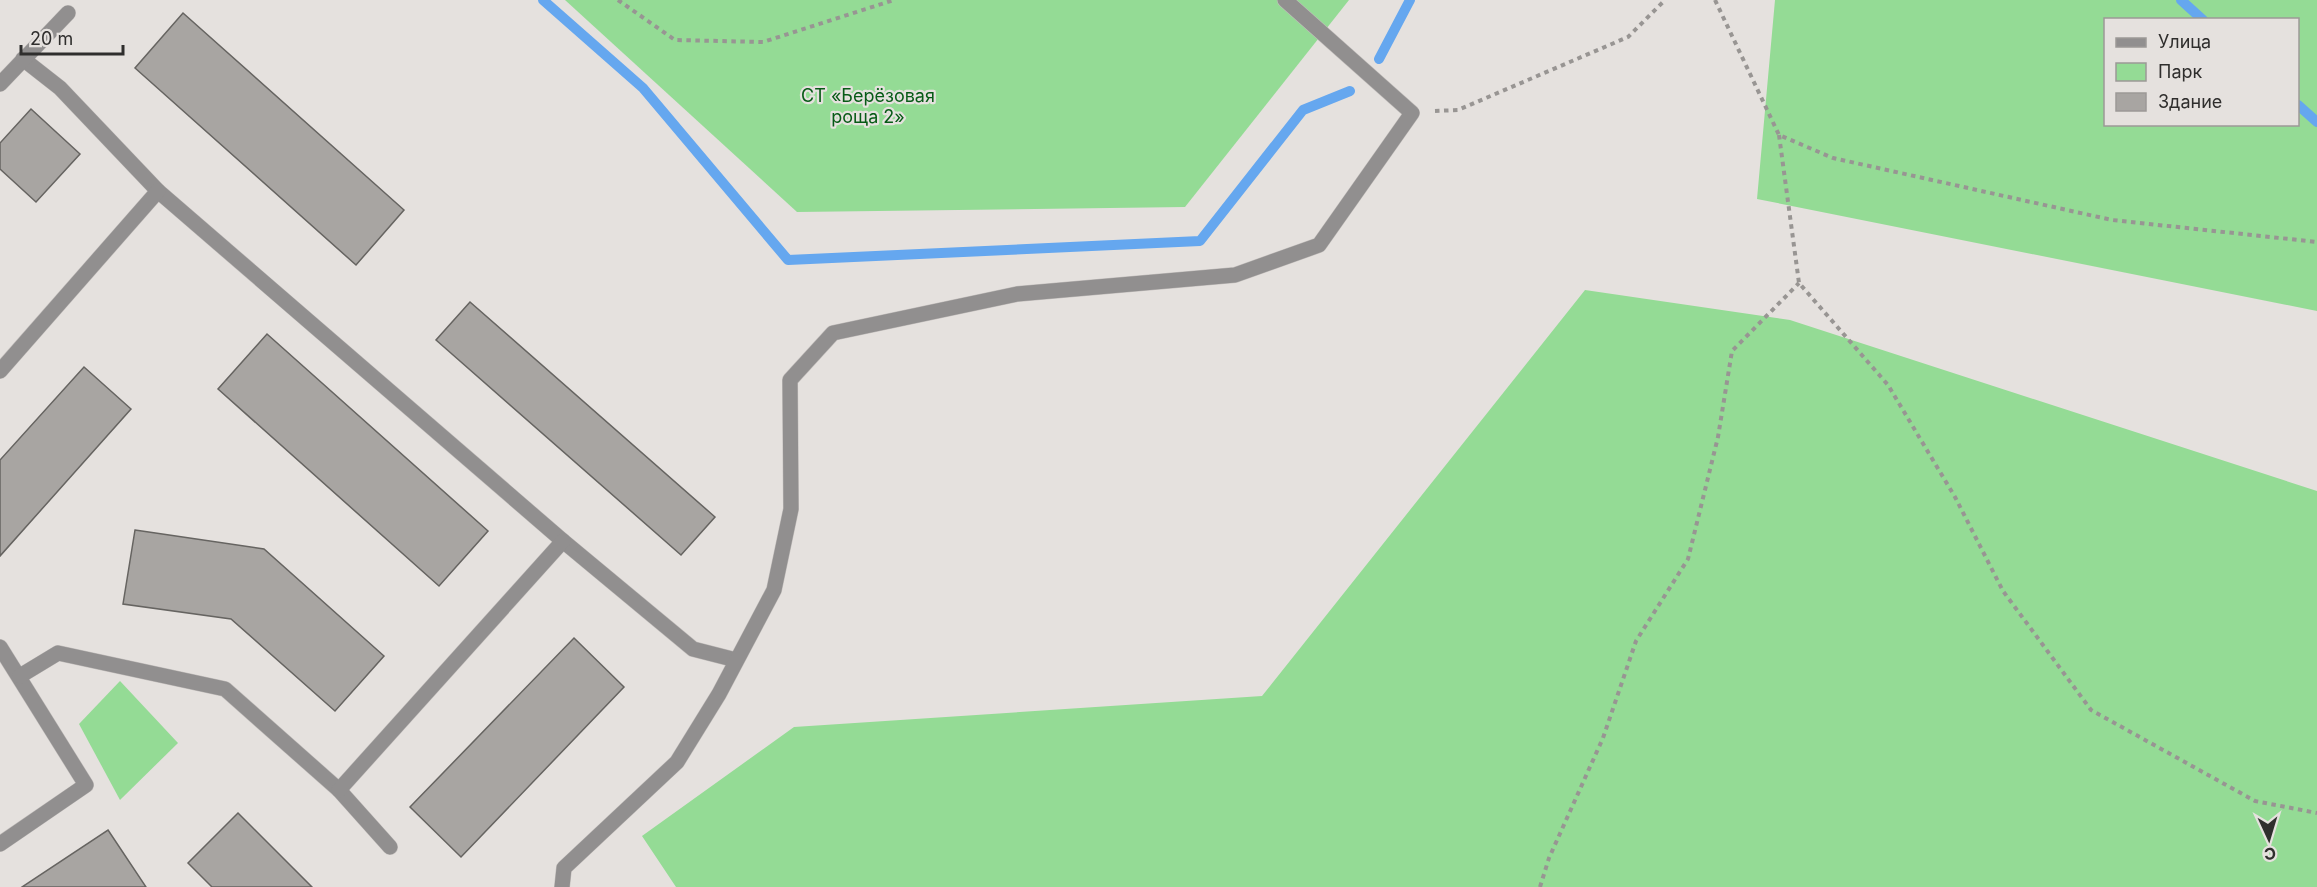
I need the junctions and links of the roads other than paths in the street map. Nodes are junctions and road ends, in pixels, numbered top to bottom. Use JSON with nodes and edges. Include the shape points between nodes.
{"nodes":[{"id":1,"x":1285,"y":0,"type":"edge"},
{"id":2,"x":68,"y":13,"type":"dead end"},
{"id":3,"x":23,"y":59,"type":"junction"},
{"id":4,"x":0,"y":84,"type":"edge"},
{"id":5,"x":158,"y":191,"type":"junction"},
{"id":6,"x":0,"y":371,"type":"edge"},
{"id":7,"x":563,"y":541,"type":"junction"},
{"id":8,"x":0,"y":647,"type":"edge"},
{"id":9,"x":736,"y":660,"type":"junction"},
{"id":10,"x":20,"y":676,"type":"junction"},
{"id":11,"x":339,"y":790,"type":"junction"},
{"id":12,"x":0,"y":844,"type":"edge"},
{"id":13,"x":390,"y":847,"type":"dead end"},
{"id":14,"x":562,"y":887,"type":"edge"}],
"edges":[{"from":1,"to":9,"type":"lane","via":[[1412,113],[1319,245],[1236,275],[1017,294],[833,333],[790,380],[790,509],[774,590]]},
{"from":2,"to":3,"type":"lane"},
{"from":3,"to":4,"type":"lane"},
{"from":3,"to":5,"type":"lane","via":[[60,88]]},
{"from":5,"to":6,"type":"lane"},
{"from":5,"to":7,"type":"lane"},
{"from":7,"to":9,"type":"lane","via":[[693,649]]},
{"from":7,"to":11,"type":"lane"},
{"from":8,"to":10,"type":"lane"},
{"from":9,"to":14,"type":"lane","via":[[677,762],[564,868]]},
{"from":10,"to":11,"type":"lane","via":[[58,653],[225,688]]},
{"from":10,"to":12,"type":"lane","via":[[86,785]]},
{"from":11,"to":13,"type":"lane"}]}
